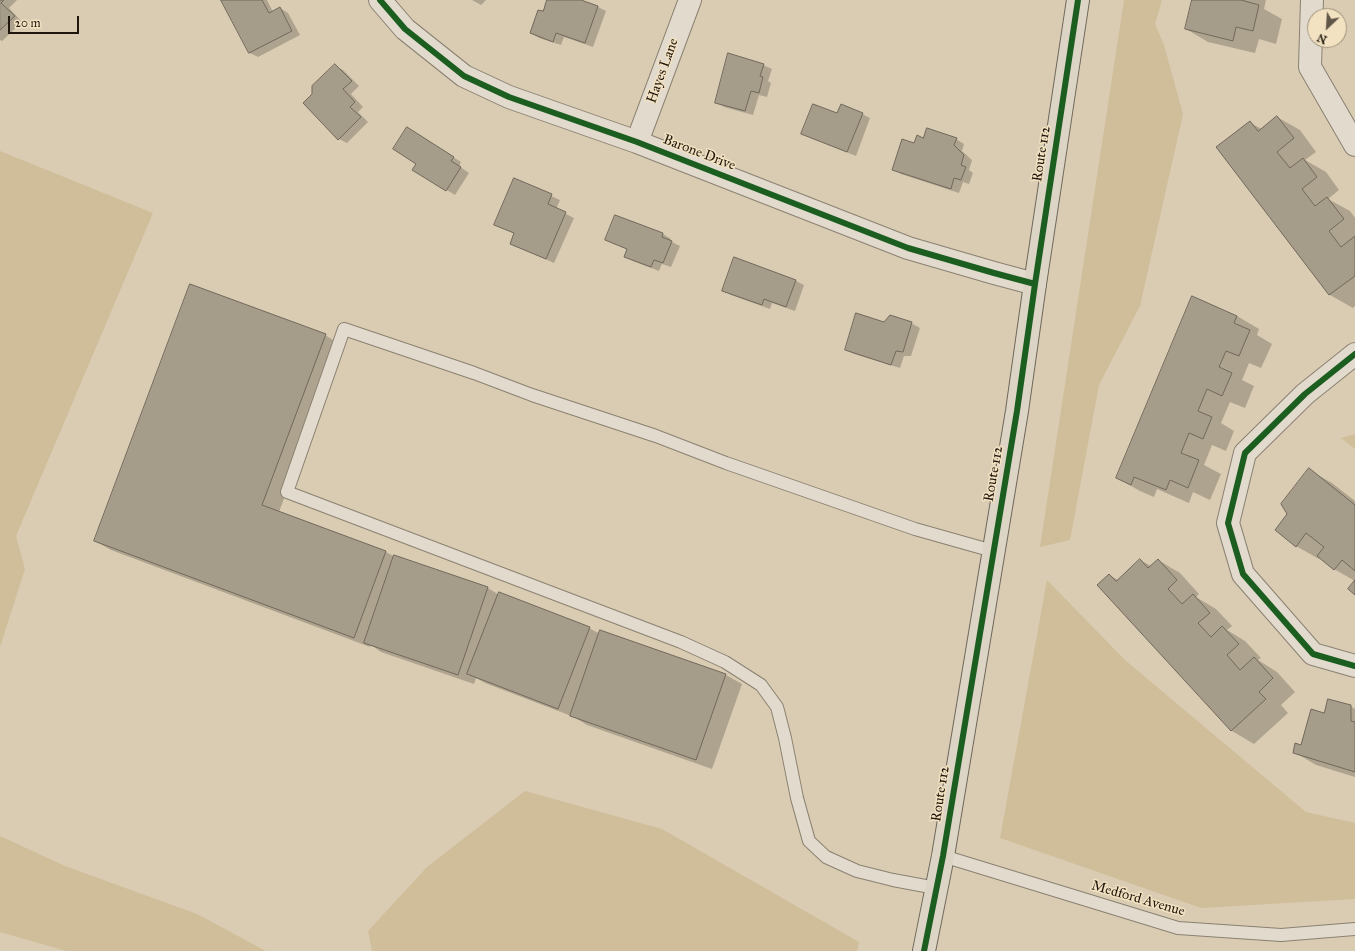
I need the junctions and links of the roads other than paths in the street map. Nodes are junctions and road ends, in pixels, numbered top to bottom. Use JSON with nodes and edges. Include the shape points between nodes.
{"nodes":[{"id":1,"x":380,"y":0,"type":"edge"},
{"id":2,"x":690,"y":0,"type":"edge"},
{"id":3,"x":1078,"y":0,"type":"edge"},
{"id":4,"x":1312,"y":0,"type":"edge"},
{"id":5,"x":637,"y":142,"type":"junction"},
{"id":6,"x":1355,"y":145,"type":"edge"},
{"id":7,"x":1035,"y":284,"type":"junction"},
{"id":8,"x":1355,"y":354,"type":"edge"},
{"id":9,"x":993,"y":551,"type":"junction"},
{"id":10,"x":1355,"y":666,"type":"edge"},
{"id":11,"x":943,"y":856,"type":"junction"},
{"id":12,"x":936,"y":888,"type":"junction"},
{"id":13,"x":1355,"y":929,"type":"edge"},
{"id":14,"x":924,"y":951,"type":"edge"}],
"edges":[{"from":1,"to":5,"type":"street","name":"Barone Drive","via":[[405,29],[464,76],[509,97]]},
{"from":2,"to":5,"type":"street","name":"Hayes Lane"},
{"from":3,"to":7,"type":"main road","name":"Route 112"},
{"from":4,"to":6,"type":"street","via":[[1310,67]]},
{"from":5,"to":7,"type":"street","name":"Barone Drive","via":[[908,248]]},
{"from":7,"to":9,"type":"main road","name":"Route 112"},
{"from":8,"to":10,"type":"street","via":[[1305,394],[1245,453],[1228,523],[1243,574],[1313,654]]},
{"from":9,"to":11,"type":"main road","name":"Route 112"},
{"from":9,"to":12,"type":"lane","via":[[915,529],[656,436],[344,329],[287,492],[681,642],[731,666],[761,685],[776,707],[809,841],[826,857],[856,871]]},
{"from":11,"to":12,"type":"main road","name":"Route 112"},
{"from":11,"to":13,"type":"lane","name":"Medford Avenue","via":[[1178,928],[1281,935]]},
{"from":12,"to":14,"type":"main road","name":"Route 112"}]}
